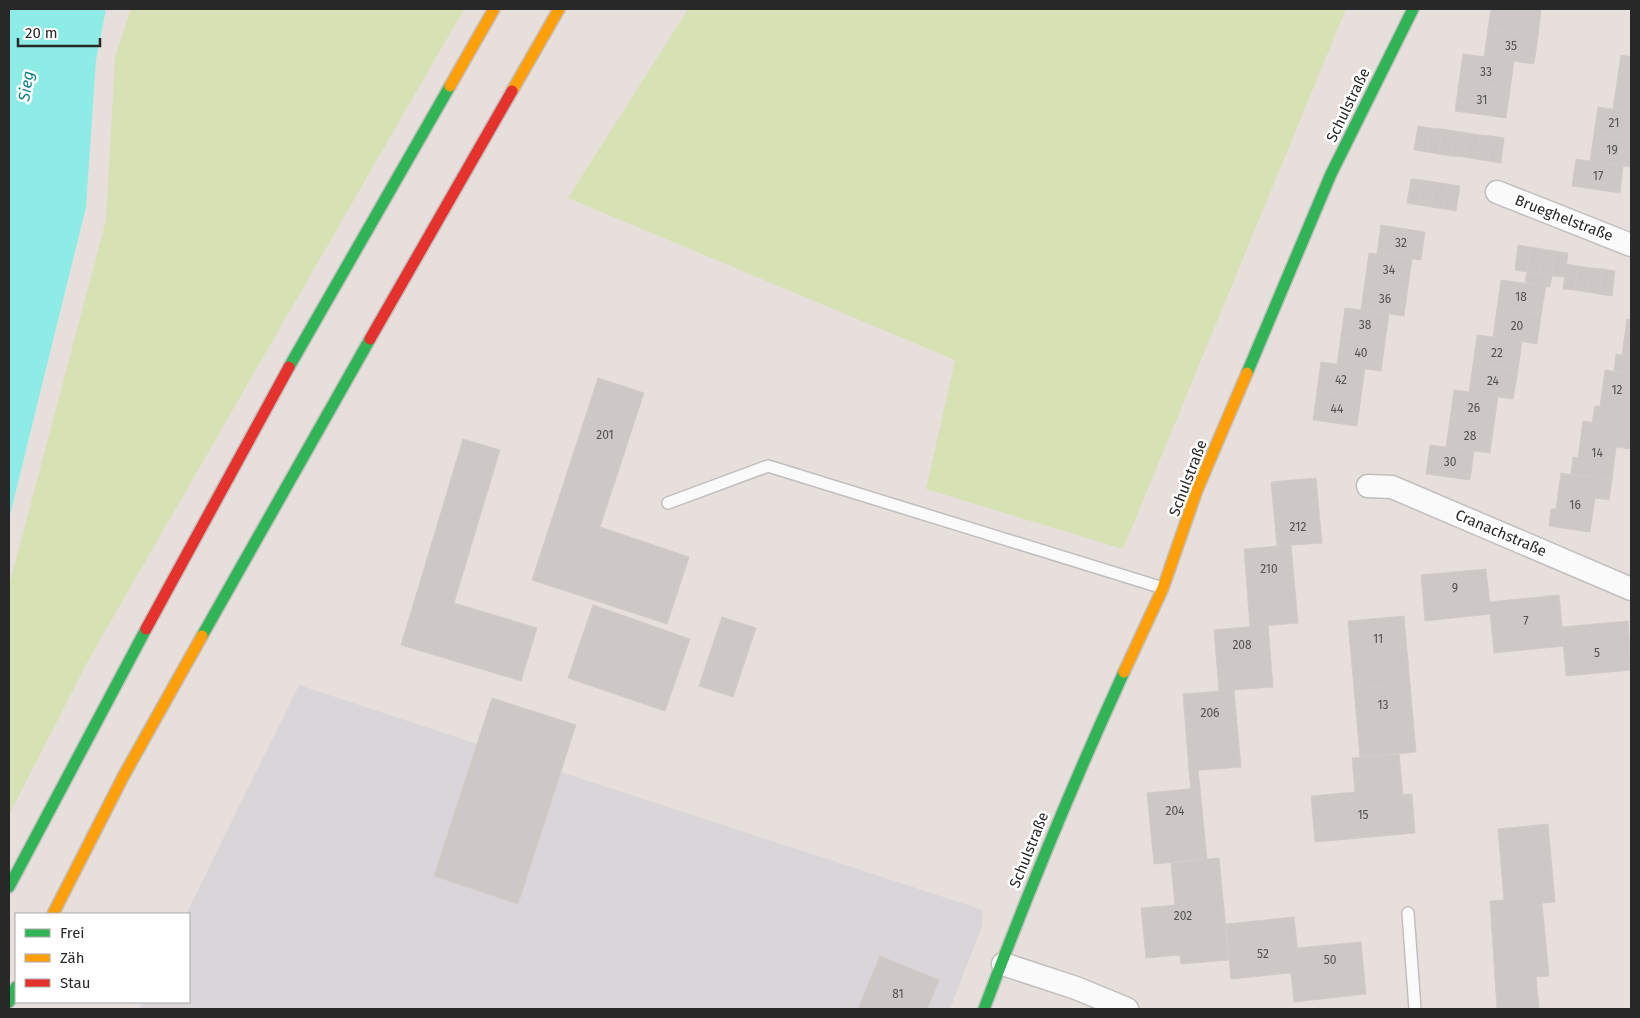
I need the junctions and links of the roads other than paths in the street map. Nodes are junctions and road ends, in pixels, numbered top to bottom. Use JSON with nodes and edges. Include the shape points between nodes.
{"nodes":[{"id":1,"x":494,"y":9,"type":"edge"},
{"id":2,"x":559,"y":9,"type":"edge"},
{"id":3,"x":1413,"y":9,"type":"edge"},
{"id":4,"x":1496,"y":192,"type":"dead end"},
{"id":5,"x":1631,"y":245,"type":"edge"},
{"id":6,"x":1368,"y":486,"type":"dead end"},
{"id":7,"x":668,"y":503,"type":"dead end"},
{"id":8,"x":1163,"y":588,"type":"junction"},
{"id":9,"x":1631,"y":589,"type":"edge"},
{"id":10,"x":9,"y":887,"type":"edge"},
{"id":11,"x":54,"y":913,"type":"edge"},
{"id":12,"x":1408,"y":914,"type":"dead end"},
{"id":13,"x":1003,"y":964,"type":"junction"},
{"id":14,"x":15,"y":989,"type":"edge"},
{"id":15,"x":9,"y":1002,"type":"edge"},
{"id":16,"x":984,"y":1009,"type":"edge"},
{"id":17,"x":1128,"y":1009,"type":"edge"},
{"id":18,"x":1415,"y":1009,"type":"edge"}],
"edges":[{"from":1,"to":10,"type":"main road","via":[[251,433]]},
{"from":2,"to":11,"type":"main road","via":[[230,584],[124,775]]},
{"from":3,"to":8,"type":"main road","name":"Schulstraße","via":[[1331,174],[1197,490]]},
{"from":4,"to":5,"type":"street","name":"Brueghelstraße"},
{"from":6,"to":9,"type":"street","name":"Cranachstraße","via":[[1392,487]]},
{"from":7,"to":8,"type":"lane","via":[[768,466]]},
{"from":8,"to":13,"type":"main road","name":"Schulstraße","via":[[1079,769]]},
{"from":12,"to":18,"type":"lane"},
{"from":13,"to":16,"type":"main road","name":"Schulstraße"},
{"from":13,"to":17,"type":"street"},
{"from":14,"to":15,"type":"main road"}]}
